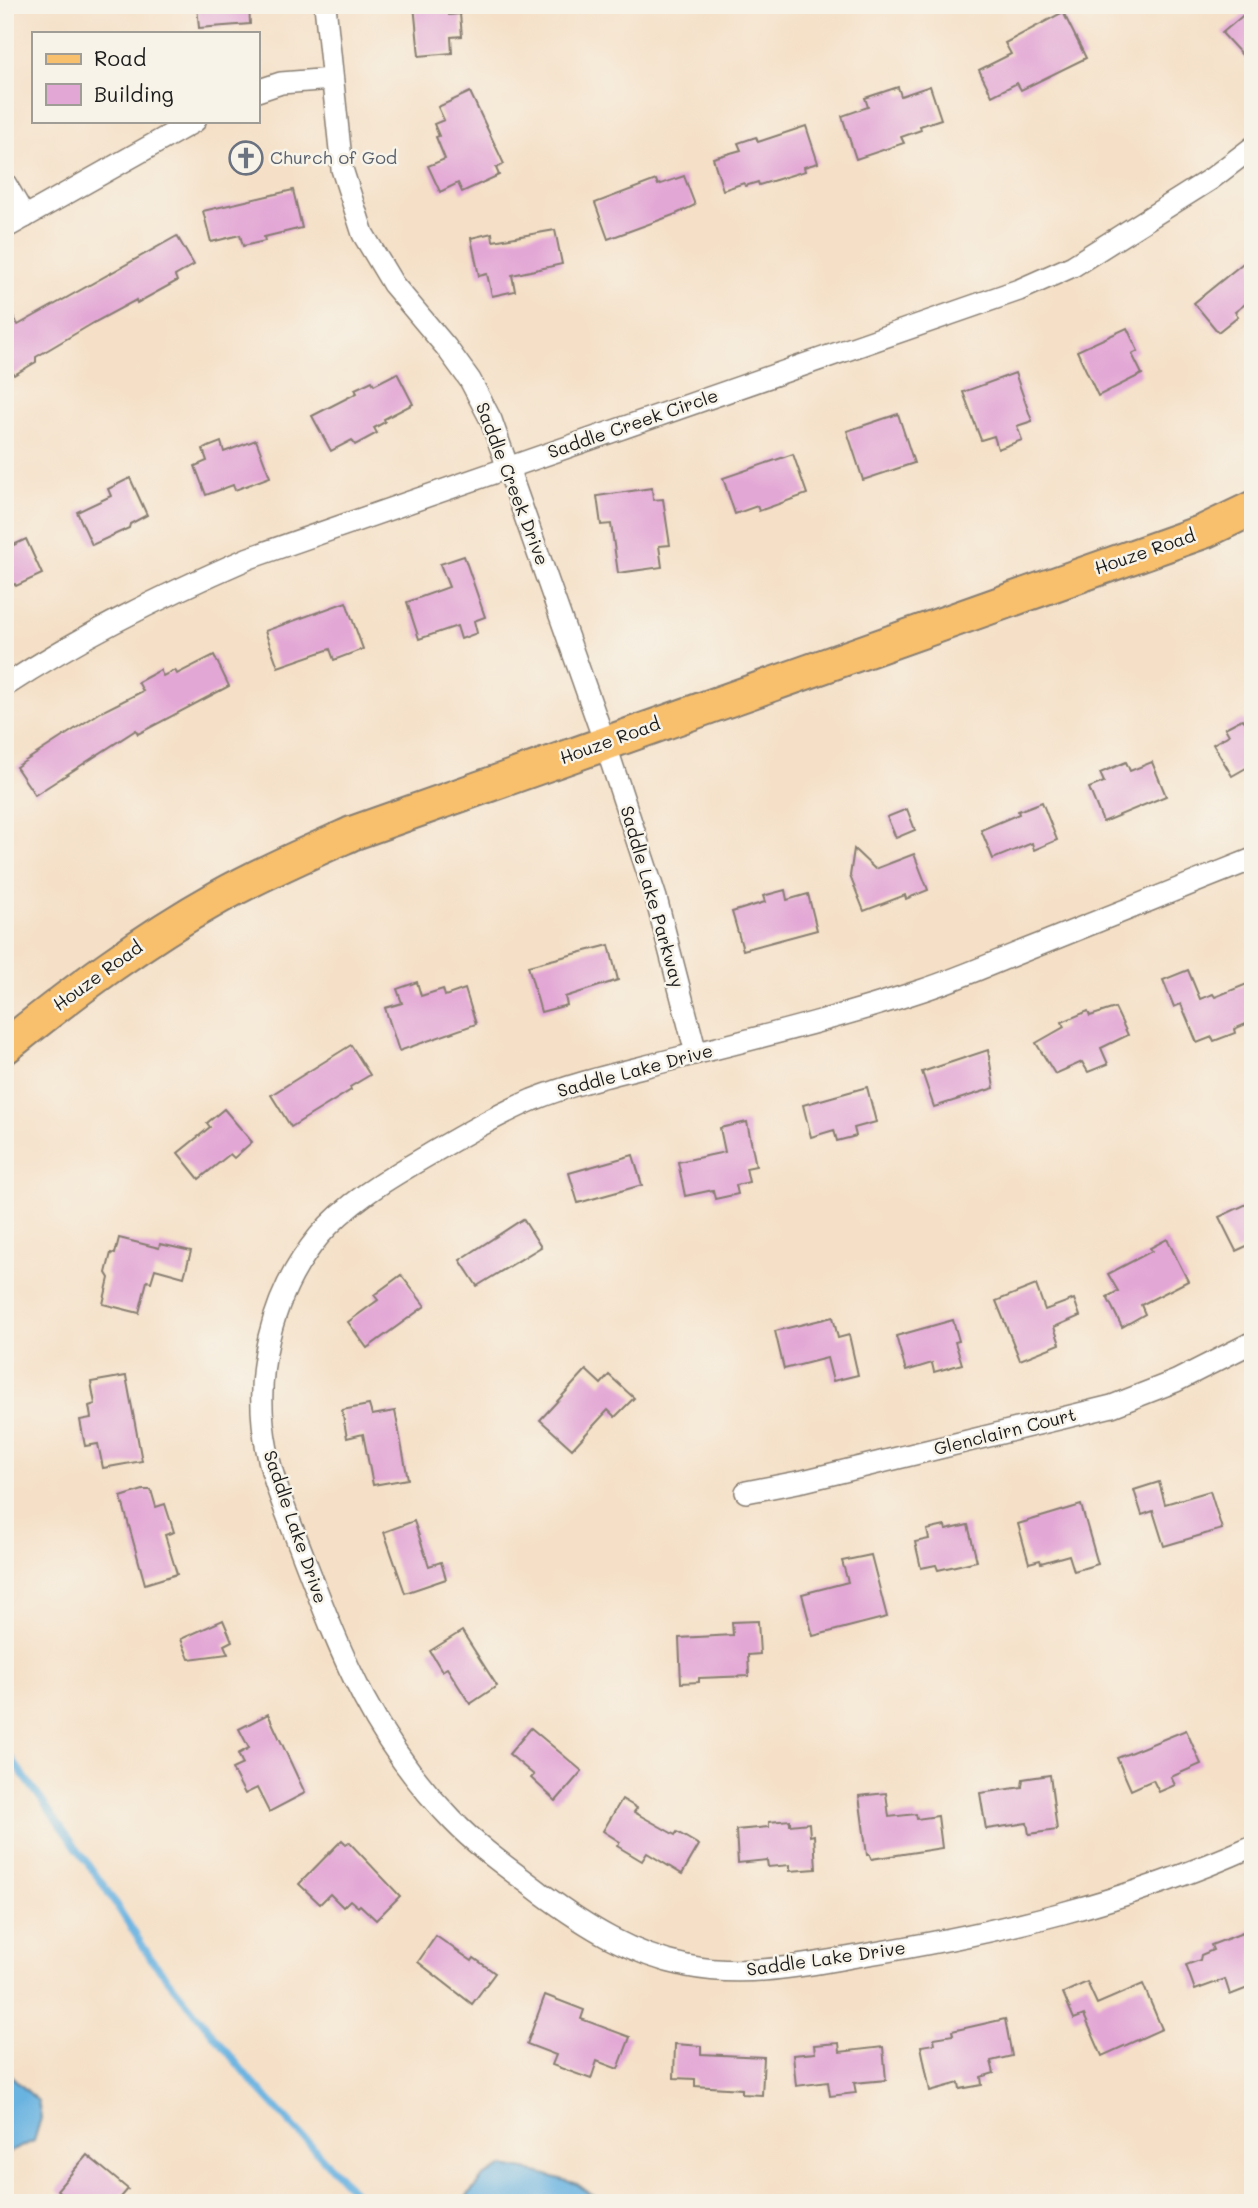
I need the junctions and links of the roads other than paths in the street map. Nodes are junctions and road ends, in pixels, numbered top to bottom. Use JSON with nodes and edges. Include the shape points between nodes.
{"nodes":[{"id":1,"x":325,"y":5,"type":"edge"},
{"id":2,"x":332,"y":79,"type":"junction"},
{"id":3,"x":259,"y":90,"type":"edge"},
{"id":4,"x":193,"y":122,"type":"edge"},
{"id":5,"x":1253,"y":146,"type":"edge"},
{"id":6,"x":5,"y":183,"type":"edge"},
{"id":7,"x":25,"y":217,"type":"junction"},
{"id":8,"x":5,"y":228,"type":"edge"},
{"id":9,"x":508,"y":467,"type":"junction"},
{"id":10,"x":1253,"y":509,"type":"edge"},
{"id":11,"x":5,"y":686,"type":"edge"},
{"id":12,"x":605,"y":743,"type":"junction"},
{"id":13,"x":1253,"y":859,"type":"edge"},
{"id":14,"x":5,"y":1047,"type":"edge"},
{"id":15,"x":696,"y":1053,"type":"junction"},
{"id":16,"x":1253,"y":1342,"type":"edge"},
{"id":17,"x":746,"y":1492,"type":"dead end"},
{"id":18,"x":1253,"y":1846,"type":"edge"}],
"edges":[{"from":1,"to":2,"type":"street","name":"Saddle Creek Drive"},
{"from":2,"to":3,"type":"street","via":[[281,83]]},
{"from":2,"to":9,"type":"street","name":"Saddle Creek Drive","via":[[342,169],[363,234],[393,284],[470,380]]},
{"from":4,"to":7,"type":"street"},
{"from":5,"to":9,"type":"street","name":"Saddle Creek Circle","via":[[1211,179],[1073,267],[1019,290]]},
{"from":6,"to":7,"type":"street"},
{"from":7,"to":8,"type":"street"},
{"from":9,"to":11,"type":"street","name":"Saddle Creek Circle","via":[[249,558],[177,589],[104,626]]},
{"from":9,"to":12,"type":"street","name":"Saddle Creek Drive"},
{"from":10,"to":12,"type":"main road","name":"Houze Road","via":[[1205,531]]},
{"from":12,"to":14,"type":"main road","name":"Houze Road","via":[[353,833],[283,864],[143,943]]},
{"from":12,"to":15,"type":"street","name":"Saddle Lake Parkway","via":[[656,898]]},
{"from":13,"to":15,"type":"street","name":"Saddle Lake Drive","via":[[930,988]]},
{"from":15,"to":18,"type":"street","name":"Saddle Lake Drive","via":[[533,1100],[399,1172],[352,1204],[320,1235],[293,1274],[272,1322],[263,1364],[261,1412],[268,1455],[341,1654],[366,1706],[406,1769],[455,1824],[571,1915],[620,1944],[654,1957],[724,1971],[766,1971],[919,1946],[1059,1915],[1127,1896]]},
{"from":16,"to":17,"type":"street","name":"Glenclairn Court","via":[[1176,1381],[1112,1406]]}]}
